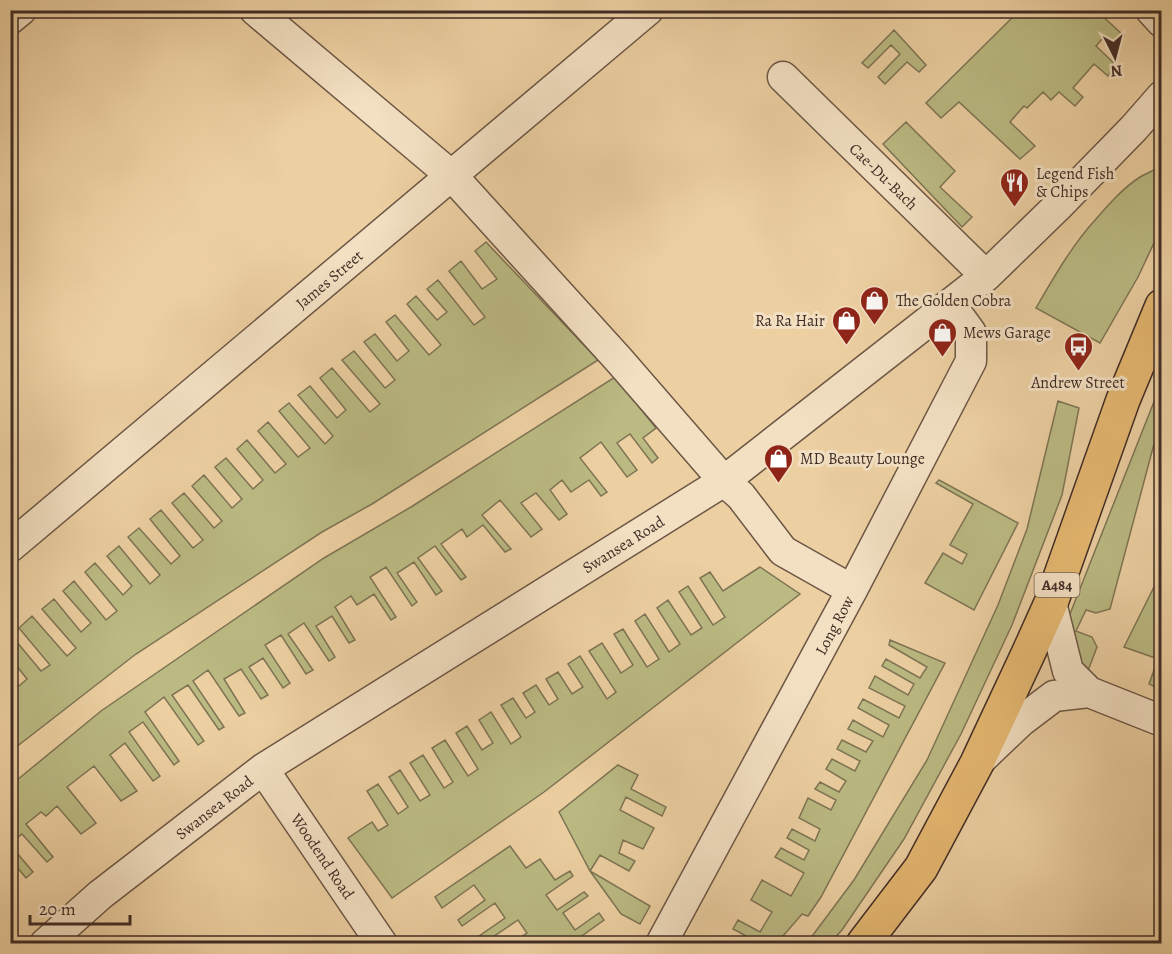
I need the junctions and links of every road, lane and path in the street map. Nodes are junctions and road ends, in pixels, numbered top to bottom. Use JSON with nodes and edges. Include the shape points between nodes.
{"nodes":[{"id":1,"x":21,"y":10,"type":"edge"},
{"id":2,"x":255,"y":10,"type":"edge"},
{"id":3,"x":648,"y":10,"type":"edge"},
{"id":4,"x":1151,"y":10,"type":"edge"},
{"id":5,"x":10,"y":19,"type":"edge"},
{"id":6,"x":1161,"y":22,"type":"edge"},
{"id":7,"x":783,"y":77,"type":"dead end"},
{"id":8,"x":1161,"y":96,"type":"edge"},
{"id":9,"x":453,"y":177,"type":"junction"},
{"id":10,"x":986,"y":276,"type":"junction"},
{"id":11,"x":950,"y":304,"type":"junction"},
{"id":12,"x":1161,"y":306,"type":"edge"},
{"id":13,"x":723,"y":481,"type":"junction"},
{"id":14,"x":10,"y":547,"type":"edge"},
{"id":15,"x":852,"y":590,"type":"junction"},
{"id":16,"x":1051,"y":603,"type":"junction"},
{"id":17,"x":1089,"y":692,"type":"junction"},
{"id":18,"x":1161,"y":721,"type":"edge"},
{"id":19,"x":977,"y":763,"type":"junction"},
{"id":20,"x":263,"y":769,"type":"junction"},
{"id":21,"x":45,"y":944,"type":"edge"},
{"id":22,"x":382,"y":944,"type":"edge"},
{"id":23,"x":661,"y":944,"type":"edge"},
{"id":24,"x":862,"y":944,"type":"edge"}],
"edges":[{"from":1,"to":5,"type":"street"},
{"from":2,"to":9,"type":"street"},
{"from":3,"to":9,"type":"street","name":"James Street"},
{"from":4,"to":6,"type":"street"},
{"from":7,"to":10,"type":"street","name":"Cae-Du-Bach"},
{"from":8,"to":10,"type":"street","name":"Swansea Road"},
{"from":9,"to":13,"type":"street","via":[[620,360]]},
{"from":9,"to":14,"type":"street","name":"James Street"},
{"from":10,"to":11,"type":"street","name":"Swansea Road"},
{"from":11,"to":13,"type":"street","name":"Swansea Road"},
{"from":11,"to":15,"type":"street","name":"Long Row","via":[[971,333],[971,362]]},
{"from":12,"to":16,"type":"main road","number":"A484"},
{"from":13,"to":15,"type":"street","via":[[741,496],[783,551]]},
{"from":13,"to":20,"type":"street","name":"Swansea Road"},
{"from":15,"to":23,"type":"street","name":"Long Row"},
{"from":16,"to":17,"type":"street","via":[[1068,671]]},
{"from":16,"to":19,"type":"main road","number":"A484"},
{"from":17,"to":18,"type":"street"},
{"from":17,"to":19,"type":"street","via":[[1054,696]]},
{"from":19,"to":24,"type":"main road","number":"A484","via":[[921,868]]},
{"from":20,"to":21,"type":"street","name":"Swansea Road","via":[[100,895]]},
{"from":20,"to":22,"type":"street","name":"Woodend Road"}]}
